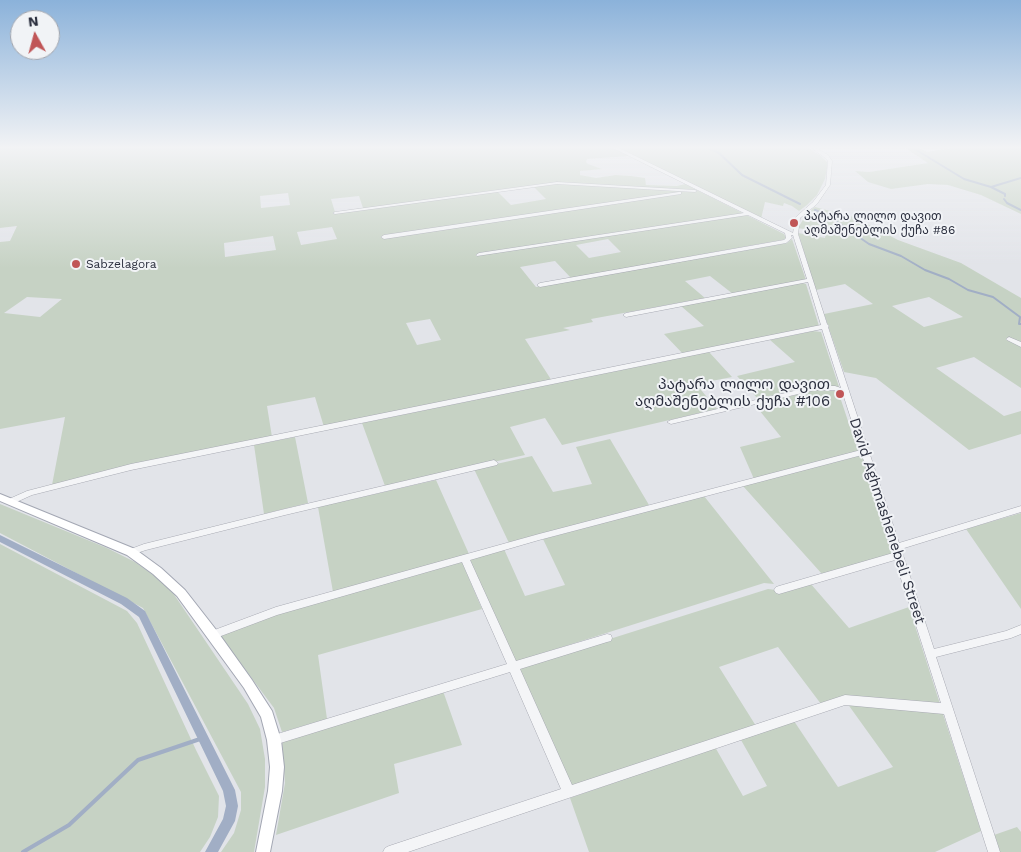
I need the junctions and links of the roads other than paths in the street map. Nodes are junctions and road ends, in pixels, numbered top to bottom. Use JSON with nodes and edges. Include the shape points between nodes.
{"nodes":[{"id":1,"x":522,"y":188,"type":"edge"},
{"id":2,"x":652,"y":188,"type":"edge"},
{"id":3,"x":693,"y":188,"type":"edge"},
{"id":4,"x":825,"y":188,"type":"edge"},
{"id":5,"x":697,"y":190,"type":"junction"},
{"id":6,"x":336,"y":213,"type":"dead end"},
{"id":7,"x":747,"y":214,"type":"junction"},
{"id":8,"x":787,"y":232,"type":"junction"},
{"id":9,"x":384,"y":237,"type":"dead end"},
{"id":10,"x":797,"y":237,"type":"junction"},
{"id":11,"x":479,"y":255,"type":"dead end"},
{"id":12,"x":810,"y":280,"type":"junction"},
{"id":13,"x":540,"y":285,"type":"dead end"},
{"id":14,"x":626,"y":315,"type":"dead end"},
{"id":15,"x":826,"y":326,"type":"junction"},
{"id":16,"x":1009,"y":339,"type":"dead end"},
{"id":17,"x":1021,"y":345,"type":"edge"},
{"id":18,"x":847,"y":393,"type":"junction"},
{"id":19,"x":671,"y":422,"type":"dead end"},
{"id":20,"x":865,"y":452,"type":"junction"},
{"id":21,"x":494,"y":463,"type":"dead end"},
{"id":22,"x":6,"y":499,"type":"edge"},
{"id":23,"x":1021,"y":509,"type":"edge"},
{"id":24,"x":898,"y":551,"type":"junction"},
{"id":25,"x":131,"y":552,"type":"junction"},
{"id":26,"x":464,"y":558,"type":"junction"},
{"id":27,"x":779,"y":590,"type":"dead end"},
{"id":28,"x":1021,"y":629,"type":"edge"},
{"id":29,"x":213,"y":635,"type":"junction"},
{"id":30,"x":607,"y":638,"type":"dead end"},
{"id":31,"x":930,"y":654,"type":"junction"},
{"id":32,"x":513,"y":667,"type":"junction"},
{"id":33,"x":948,"y":709,"type":"junction"},
{"id":34,"x":274,"y":740,"type":"junction"},
{"id":35,"x":569,"y":792,"type":"junction"},
{"id":36,"x":263,"y":852,"type":"edge"},
{"id":37,"x":389,"y":852,"type":"edge"},
{"id":38,"x":994,"y":852,"type":"edge"}],
"edges":[{"from":1,"to":6,"type":"street"},
{"from":2,"to":5,"type":"street"},
{"from":3,"to":5,"type":"street"},
{"from":4,"to":10,"type":"street","name":"David Aghmashenebeli Street","via":[[798,218]]},
{"from":5,"to":7,"type":"street"},
{"from":5,"to":9,"type":"street"},
{"from":7,"to":8,"type":"street"},
{"from":7,"to":11,"type":"street"},
{"from":8,"to":10,"type":"street"},
{"from":8,"to":13,"type":"street","via":[[789,238],[786,242]]},
{"from":10,"to":12,"type":"street","name":"David Aghmashenebeli Street"},
{"from":12,"to":14,"type":"street"},
{"from":12,"to":15,"type":"street","name":"David Aghmashenebeli Street"},
{"from":15,"to":18,"type":"street","name":"David Aghmashenebeli Street"},
{"from":15,"to":22,"type":"street","via":[[131,467]]},
{"from":16,"to":17,"type":"street"},
{"from":18,"to":19,"type":"street","via":[[835,388],[816,388]]},
{"from":18,"to":20,"type":"street","name":"David Aghmashenebeli Street"},
{"from":20,"to":24,"type":"street","name":"David Aghmashenebeli Street"},
{"from":20,"to":26,"type":"street"},
{"from":21,"to":25,"type":"street"},
{"from":22,"to":25,"type":"main road"},
{"from":23,"to":24,"type":"street"},
{"from":24,"to":27,"type":"street"},
{"from":24,"to":31,"type":"street","name":"David Aghmashenebeli Street"},
{"from":25,"to":29,"type":"main road","via":[[181,593]]},
{"from":26,"to":29,"type":"street","via":[[276,611]]},
{"from":26,"to":32,"type":"street"},
{"from":28,"to":31,"type":"street"},
{"from":29,"to":34,"type":"main road","via":[[267,714]]},
{"from":30,"to":32,"type":"street"},
{"from":31,"to":33,"type":"street","name":"David Aghmashenebeli Street"},
{"from":32,"to":34,"type":"street"},
{"from":32,"to":35,"type":"street"},
{"from":33,"to":35,"type":"street","via":[[845,700]]},
{"from":33,"to":38,"type":"street","name":"David Aghmashenebeli Street"},
{"from":34,"to":36,"type":"main road","via":[[277,768]]},
{"from":35,"to":37,"type":"street"}]}
